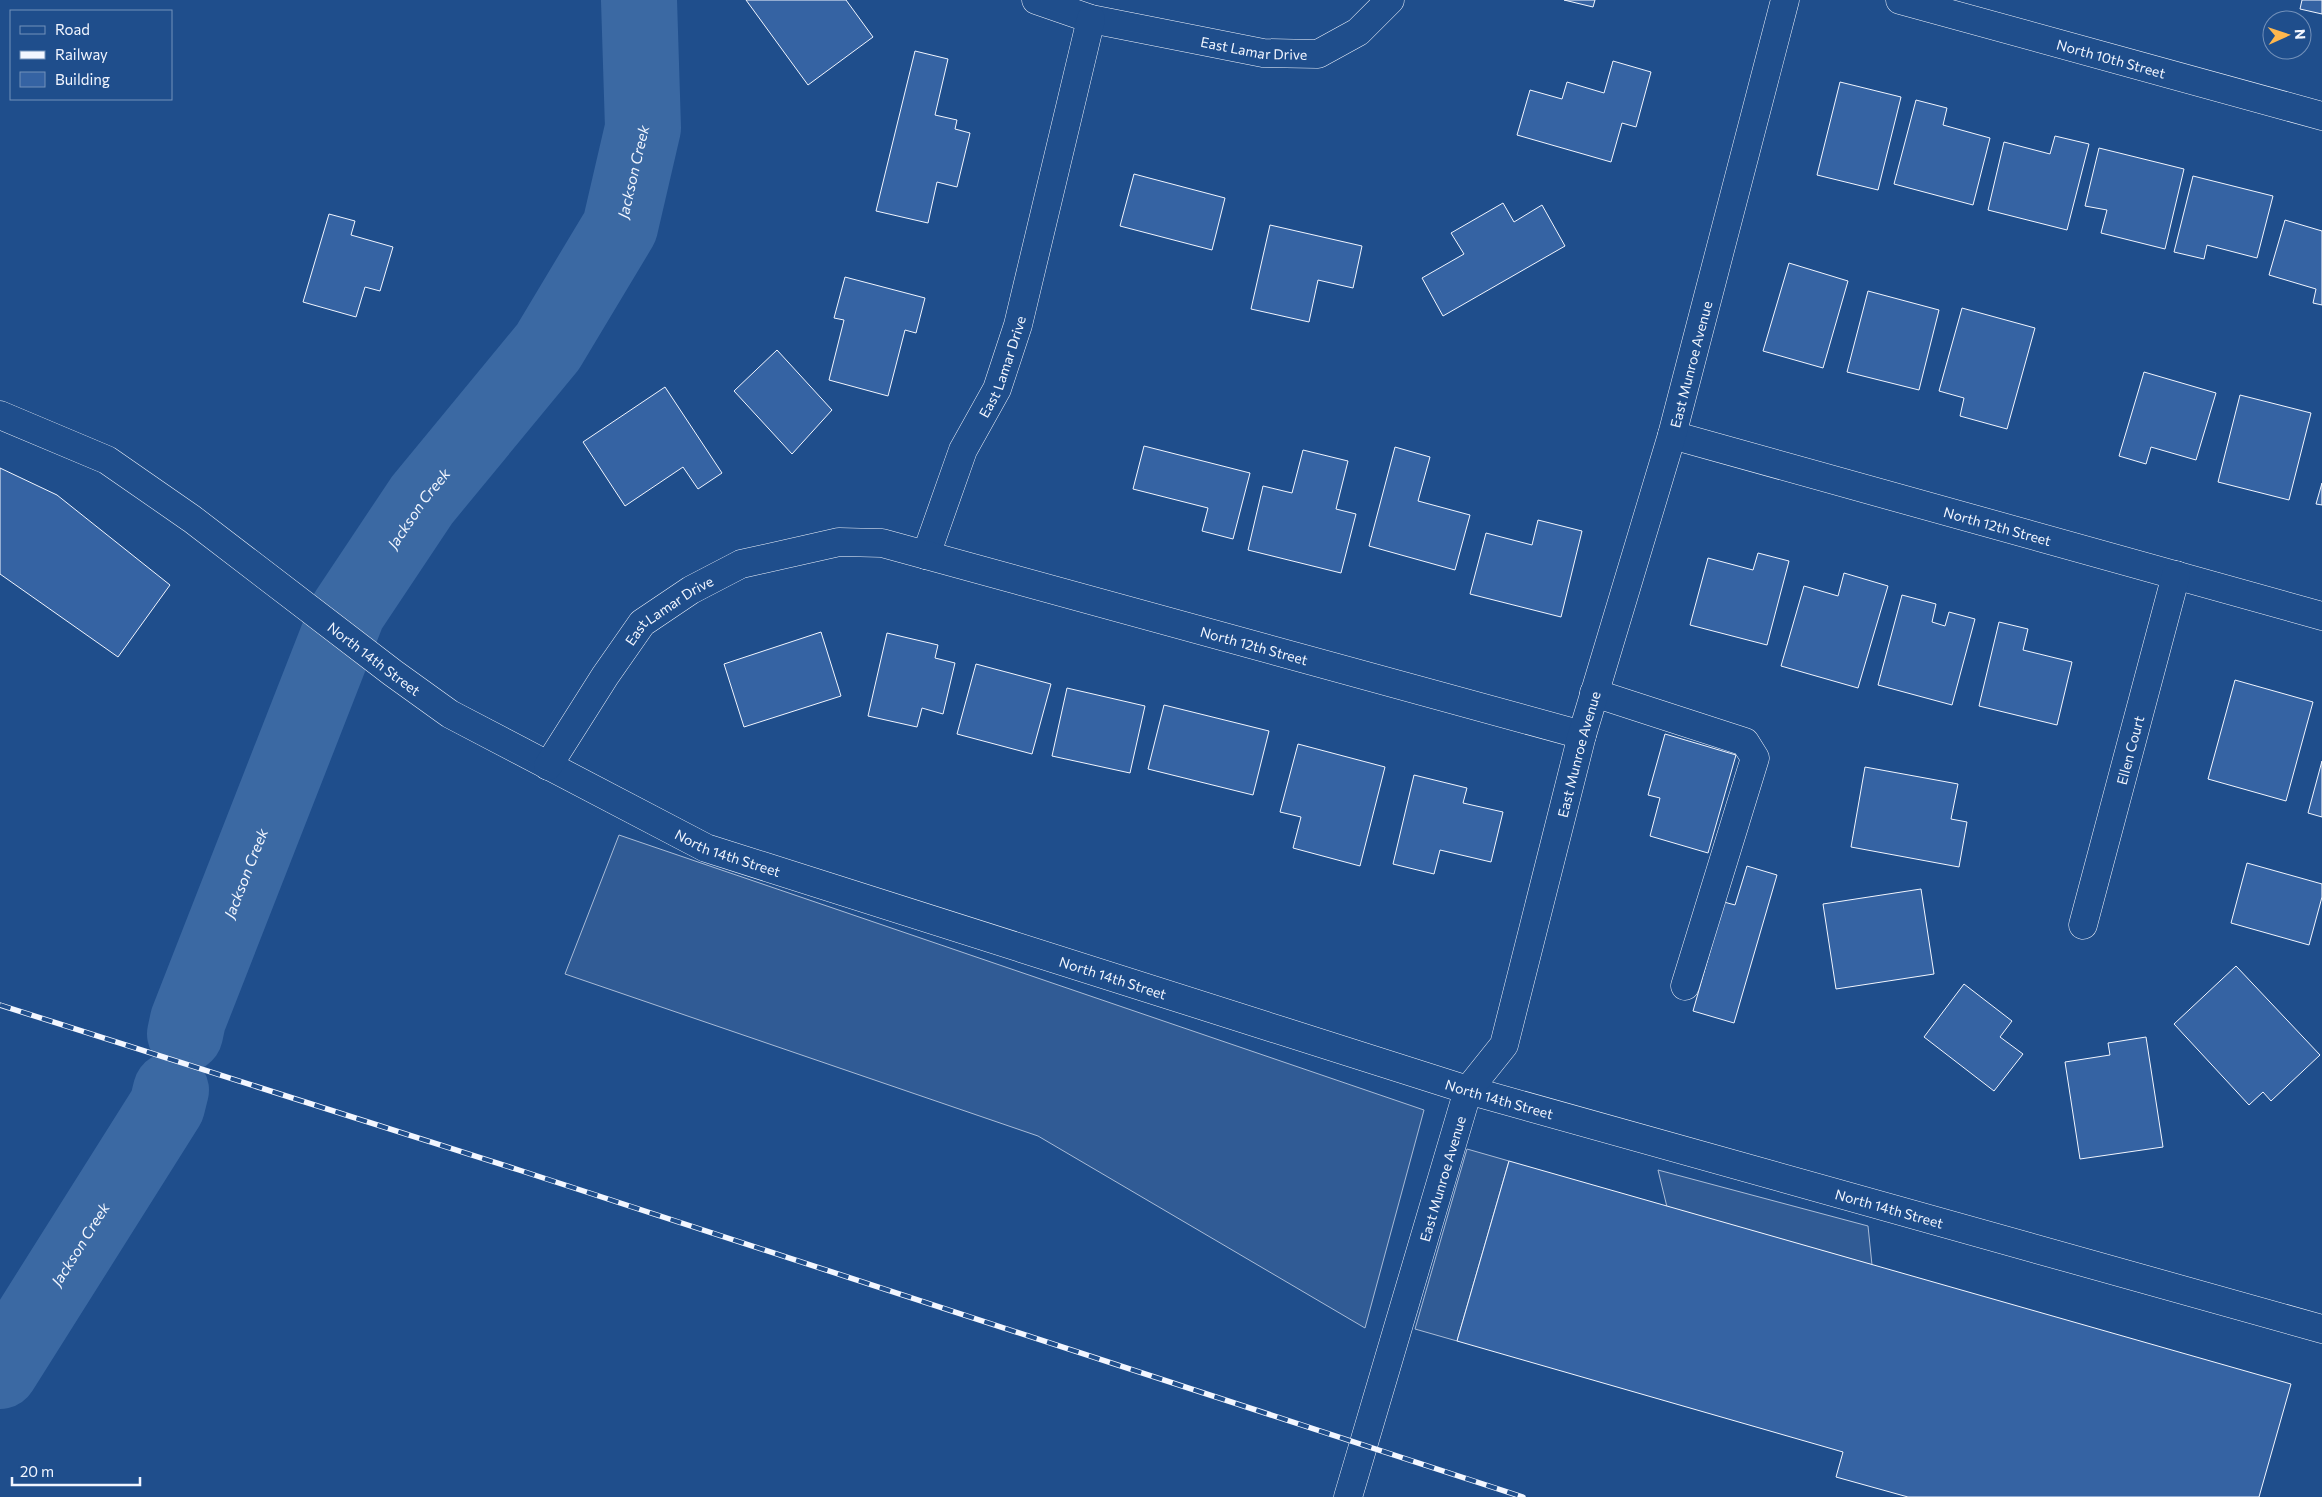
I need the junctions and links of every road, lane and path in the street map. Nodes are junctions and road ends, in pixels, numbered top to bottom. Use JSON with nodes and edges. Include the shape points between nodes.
{"nodes":[{"id":1,"x":1036,"y":0,"type":"edge"},
{"id":2,"x":1390,"y":0,"type":"edge"},
{"id":3,"x":1785,"y":0,"type":"edge"},
{"id":4,"x":1900,"y":0,"type":"edge"},
{"id":5,"x":1091,"y":19,"type":"junction"},
{"id":6,"x":2322,"y":116,"type":"edge"},
{"id":7,"x":0,"y":415,"type":"edge"},
{"id":8,"x":1672,"y":435,"type":"junction"},
{"id":9,"x":926,"y":555,"type":"junction"},
{"id":10,"x":2176,"y":575,"type":"junction"},
{"id":11,"x":2322,"y":616,"type":"edge"},
{"id":12,"x":1594,"y":693,"type":"junction"},
{"id":13,"x":1582,"y":735,"type":"junction"},
{"id":14,"x":548,"y":766,"type":"junction"},
{"id":15,"x":2084,"y":925,"type":"dead end"},
{"id":16,"x":1685,"y":986,"type":"dead end"},
{"id":17,"x":1468,"y":1090,"type":"junction"},
{"id":18,"x":2322,"y":1330,"type":"edge"},
{"id":19,"x":1348,"y":1497,"type":"edge"}],
"edges":[{"from":1,"to":5,"type":"street"},
{"from":2,"to":5,"type":"street","name":"East Lamar Drive","via":[[1358,32],[1318,54],[1263,53]]},
{"from":3,"to":8,"type":"street","name":"East Munroe Avenue"},
{"from":4,"to":6,"type":"street","name":"North 10th Street"},
{"from":5,"to":9,"type":"street","name":"East Lamar Drive","via":[[1018,325],[997,389],[963,450]]},
{"from":7,"to":14,"type":"street","name":"North 14th Street","via":[[107,460],[192,519],[450,714]]},
{"from":8,"to":10,"type":"street","name":"North 12th Street"},
{"from":8,"to":12,"type":"street","name":"East Munroe Avenue"},
{"from":9,"to":13,"type":"street","name":"North 12th Street"},
{"from":9,"to":14,"type":"street","name":"East Lamar Drive","via":[[882,543],[839,542],[741,564],[691,590],[642,623]]},
{"from":10,"to":11,"type":"street","name":"North 12th Street"},
{"from":10,"to":15,"type":"street","name":"Ellen Court"},
{"from":12,"to":13,"type":"street","name":"East Munroe Avenue"},
{"from":12,"to":16,"type":"street","via":[[1745,742],[1755,758]]},
{"from":13,"to":17,"type":"street","name":"East Munroe Avenue","via":[[1504,1045]]},
{"from":14,"to":17,"type":"street","name":"North 14th Street","via":[[706,848]]},
{"from":17,"to":18,"type":"street","name":"North 14th Street"},
{"from":17,"to":19,"type":"street","name":"East Munroe Avenue"}]}
